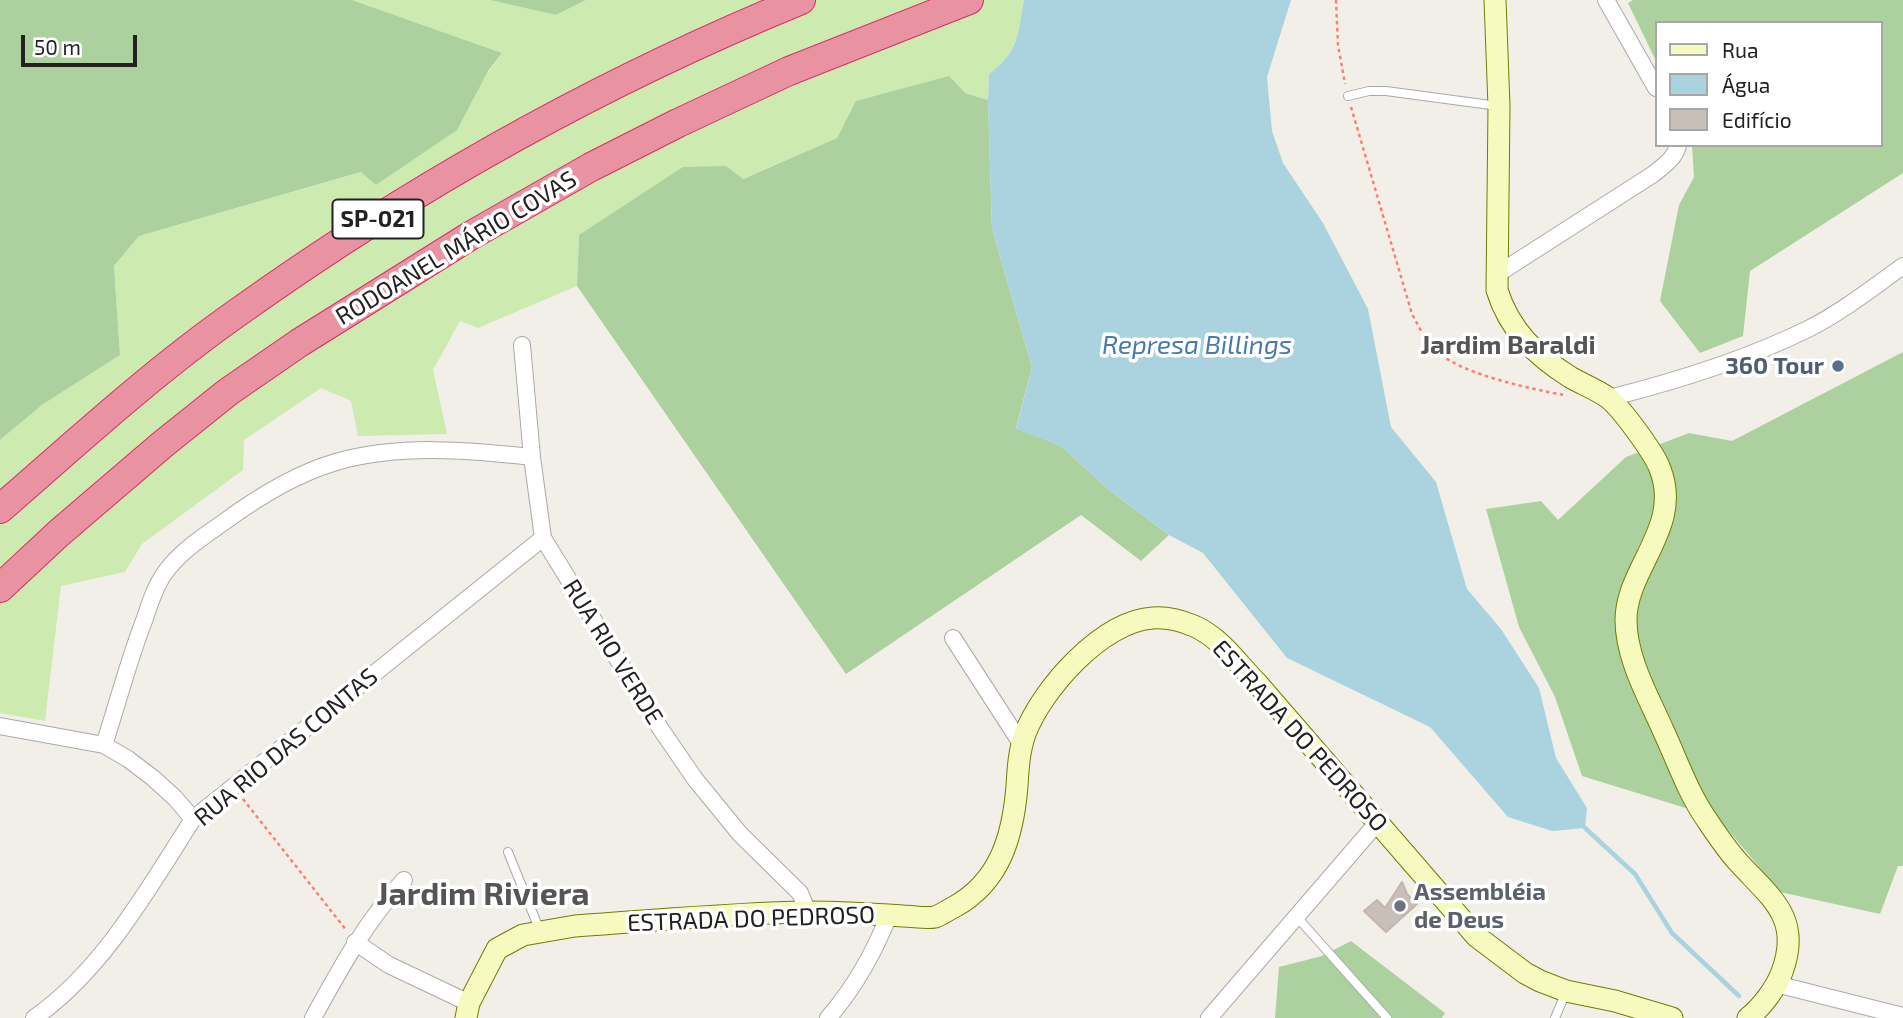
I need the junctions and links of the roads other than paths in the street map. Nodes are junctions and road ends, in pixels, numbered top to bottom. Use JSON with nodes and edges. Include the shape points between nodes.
{"nodes":[{"id":1,"x":801,"y":0,"type":"edge"},
{"id":2,"x":970,"y":0,"type":"edge"},
{"id":3,"x":1495,"y":0,"type":"edge"},
{"id":4,"x":1606,"y":0,"type":"edge"},
{"id":5,"x":1654,"y":84,"type":"edge"},
{"id":6,"x":1348,"y":96,"type":"road end"},
{"id":7,"x":1499,"y":106,"type":"junction"},
{"id":8,"x":1678,"y":147,"type":"edge"},
{"id":9,"x":1903,"y":267,"type":"edge"},
{"id":10,"x":1496,"y":275,"type":"junction"},
{"id":11,"x":522,"y":345,"type":"dead end"},
{"id":12,"x":1609,"y":398,"type":"junction"},
{"id":13,"x":532,"y":457,"type":"junction"},
{"id":14,"x":0,"y":509,"type":"edge"},
{"id":15,"x":544,"y":538,"type":"junction"},
{"id":16,"x":0,"y":588,"type":"edge"},
{"id":17,"x":953,"y":638,"type":"dead end"},
{"id":18,"x":0,"y":726,"type":"edge"},
{"id":19,"x":104,"y":745,"type":"junction"},
{"id":20,"x":1022,"y":745,"type":"junction"},
{"id":21,"x":194,"y":820,"type":"junction"},
{"id":22,"x":1378,"y":822,"type":"junction"},
{"id":23,"x":508,"y":852,"type":"dead end"},
{"id":24,"x":404,"y":880,"type":"dead end"},
{"id":25,"x":808,"y":912,"type":"junction"},
{"id":26,"x":889,"y":915,"type":"junction"},
{"id":27,"x":1296,"y":916,"type":"junction"},
{"id":28,"x":540,"y":931,"type":"junction"},
{"id":29,"x":355,"y":942,"type":"junction"},
{"id":30,"x":1776,"y":985,"type":"junction"},
{"id":31,"x":1566,"y":991,"type":"junction"},
{"id":32,"x":468,"y":1010,"type":"edge"},
{"id":33,"x":1754,"y":1012,"type":"edge"},
{"id":34,"x":1903,"y":1016,"type":"edge"},
{"id":35,"x":33,"y":1018,"type":"edge"},
{"id":36,"x":313,"y":1018,"type":"edge"},
{"id":37,"x":828,"y":1018,"type":"edge"},
{"id":38,"x":1209,"y":1018,"type":"edge"},
{"id":39,"x":1387,"y":1018,"type":"edge"},
{"id":40,"x":1555,"y":1018,"type":"edge"},
{"id":41,"x":1672,"y":1018,"type":"edge"}],
"edges":[{"from":1,"to":14,"type":"highway","number":"SP-021","via":[[640,72],[430,185],[236,313],[139,388]]},
{"from":2,"to":16,"type":"highway","name":"RODOANEL MÁRIO COVAS","number":"SP-021","via":[[789,71],[592,167],[470,236],[228,393]]},
{"from":3,"to":7,"type":"main road"},
{"from":4,"to":5,"type":"street"},
{"from":6,"to":7,"type":"lane","via":[[1385,91]]},
{"from":7,"to":10,"type":"main road"},
{"from":8,"to":10,"type":"street","via":[[1651,175]]},
{"from":9,"to":12,"type":"street","via":[[1811,328],[1782,341],[1684,378]]},
{"from":10,"to":12,"type":"main road","via":[[1502,305],[1521,338],[1554,367]]},
{"from":11,"to":13,"type":"street","name":"RUA RIO VERDE"},
{"from":12,"to":30,"type":"main road","via":[[1653,454],[1665,485],[1661,525],[1626,619],[1636,667],[1705,818],[1783,914],[1788,943]]},
{"from":13,"to":15,"type":"street","name":"RUA RIO VERDE"},
{"from":13,"to":19,"type":"street","via":[[475,451],[358,457],[298,477],[246,506],[187,549],[163,575],[139,633]]},
{"from":15,"to":21,"type":"street","name":"RUA RIO DAS CONTAS"},
{"from":15,"to":25,"type":"street","name":"RUA RIO VERDE","via":[[695,779],[740,834],[800,893]]},
{"from":17,"to":20,"type":"street"},
{"from":18,"to":19,"type":"street"},
{"from":19,"to":21,"type":"street","via":[[153,778]]},
{"from":20,"to":22,"type":"main road","name":"ESTRADA DO PEDROSO","via":[[1032,717],[1049,691],[1088,649],[1130,624],[1172,619],[1195,626],[1220,644]]},
{"from":20,"to":26,"type":"main road","name":"ESTRADA DO PEDROSO","via":[[1014,811],[990,878],[969,898],[933,918]]},
{"from":21,"to":35,"type":"street","name":"RUA RIO DAS CONTAS","via":[[89,971]]},
{"from":22,"to":27,"type":"street"},
{"from":22,"to":31,"type":"main road","name":"ESTRADA DO PEDROSO","via":[[1476,936],[1525,973]]},
{"from":23,"to":28,"type":"lane"},
{"from":24,"to":29,"type":"street"},
{"from":25,"to":26,"type":"main road","name":"ESTRADA DO PEDROSO"},
{"from":25,"to":28,"type":"main road","name":"ESTRADA DO PEDROSO"},
{"from":26,"to":37,"type":"street","via":[[849,994]]},
{"from":27,"to":38,"type":"street"},
{"from":27,"to":39,"type":"lane"},
{"from":28,"to":32,"type":"main road","name":"ESTRADA DO PEDROSO","via":[[497,949]]},
{"from":29,"to":32,"type":"street"},
{"from":29,"to":36,"type":"street"},
{"from":30,"to":33,"type":"main road"},
{"from":30,"to":34,"type":"street"},
{"from":31,"to":40,"type":"lane"},
{"from":31,"to":41,"type":"main road","name":"ESTRADA DO PEDROSO"}]}
